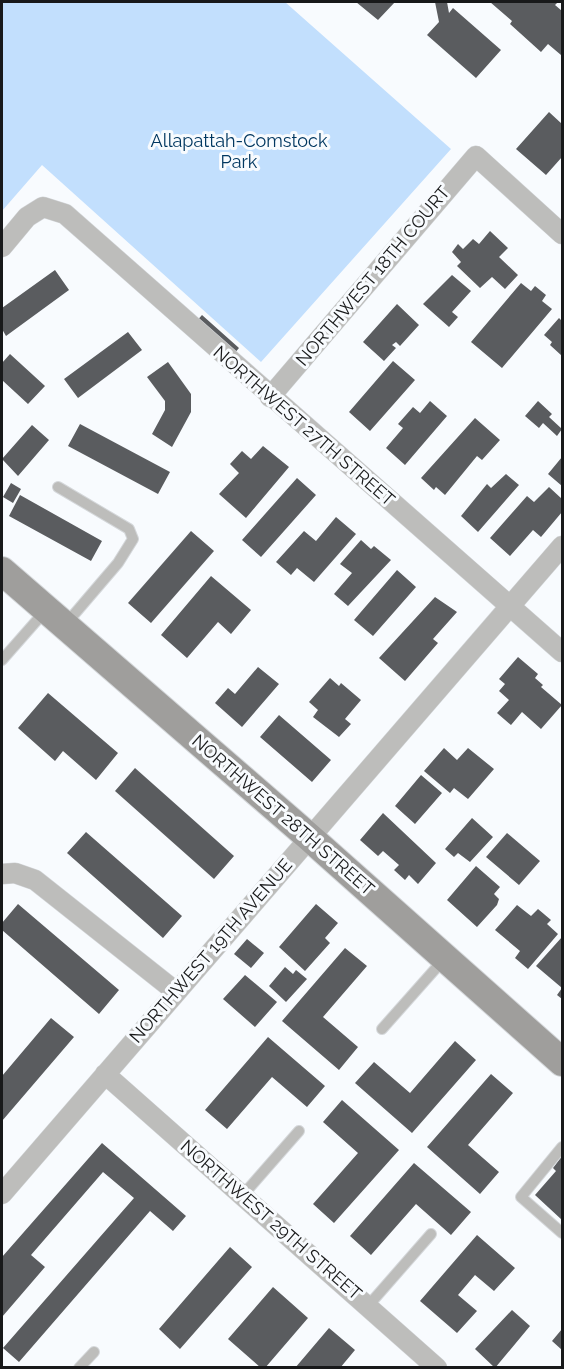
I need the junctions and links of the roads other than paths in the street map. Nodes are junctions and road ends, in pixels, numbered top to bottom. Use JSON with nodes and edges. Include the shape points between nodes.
{"nodes":[{"id":1,"x":562,"y":234,"type":"edge"},
{"id":2,"x":2,"y":246,"type":"edge"},
{"id":3,"x":270,"y":397,"type":"junction"},
{"id":4,"x":58,"y":487,"type":"dead end"},
{"id":5,"x":562,"y":546,"type":"edge"},
{"id":6,"x":2,"y":571,"type":"edge"},
{"id":7,"x":509,"y":606,"type":"junction"},
{"id":8,"x":56,"y":617,"type":"junction"},
{"id":9,"x":562,"y":652,"type":"edge"},
{"id":10,"x":2,"y":660,"type":"edge"},
{"id":11,"x":309,"y":837,"type":"junction"},
{"id":12,"x":2,"y":874,"type":"edge"},
{"id":13,"x":446,"y":958,"type":"junction"},
{"id":14,"x":175,"y":991,"type":"junction"},
{"id":15,"x":382,"y":1029,"type":"dead end"},
{"id":16,"x":562,"y":1062,"type":"edge"},
{"id":17,"x":105,"y":1074,"type":"junction"},
{"id":18,"x":299,"y":1131,"type":"dead end"},
{"id":19,"x":562,"y":1146,"type":"edge"},
{"id":20,"x":2,"y":1194,"type":"edge"},
{"id":21,"x":243,"y":1196,"type":"junction"},
{"id":22,"x":562,"y":1233,"type":"edge"},
{"id":23,"x":431,"y":1234,"type":"dead end"},
{"id":24,"x":368,"y":1306,"type":"junction"},
{"id":25,"x":93,"y":1352,"type":"dead end"},
{"id":26,"x":79,"y":1368,"type":"edge"},
{"id":27,"x":437,"y":1368,"type":"edge"}],
"edges":[{"from":1,"to":3,"type":"street","name":"NORTHWEST 18TH COURT","via":[[476,156]]},
{"from":2,"to":3,"type":"street","name":"NORTHWEST 27TH STREET","via":[[27,217],[43,207],[64,214]]},
{"from":3,"to":7,"type":"street","name":"NORTHWEST 27TH STREET"},
{"from":4,"to":8,"type":"lane","via":[[129,529],[133,539],[118,563]]},
{"from":5,"to":7,"type":"street","name":"NORTHWEST 19TH AVENUE"},
{"from":6,"to":8,"type":"street","name":"NORTHWEST 28TH STREET"},
{"from":7,"to":9,"type":"street","name":"NORTHWEST 27TH STREET"},
{"from":7,"to":11,"type":"street","name":"NORTHWEST 19TH AVENUE"},
{"from":8,"to":10,"type":"lane"},
{"from":8,"to":11,"type":"street","name":"NORTHWEST 28TH STREET"},
{"from":11,"to":13,"type":"street","name":"NORTHWEST 28TH STREET"},
{"from":11,"to":14,"type":"street","name":"NORTHWEST 19TH AVENUE"},
{"from":12,"to":14,"type":"street","via":[[15,873],[35,880]]},
{"from":13,"to":15,"type":"lane"},
{"from":13,"to":16,"type":"street","name":"NORTHWEST 28TH STREET"},
{"from":14,"to":17,"type":"street","name":"NORTHWEST 19TH AVENUE"},
{"from":17,"to":20,"type":"street","name":"NORTHWEST 19TH AVENUE"},
{"from":17,"to":21,"type":"street","name":"NORTHWEST 29TH STREET"},
{"from":18,"to":21,"type":"lane"},
{"from":19,"to":22,"type":"lane","via":[[521,1197]]},
{"from":21,"to":24,"type":"street","name":"NORTHWEST 29TH STREET"},
{"from":23,"to":24,"type":"lane"},
{"from":24,"to":27,"type":"street","name":"NORTHWEST 29TH STREET"},
{"from":25,"to":26,"type":"lane"}]}
